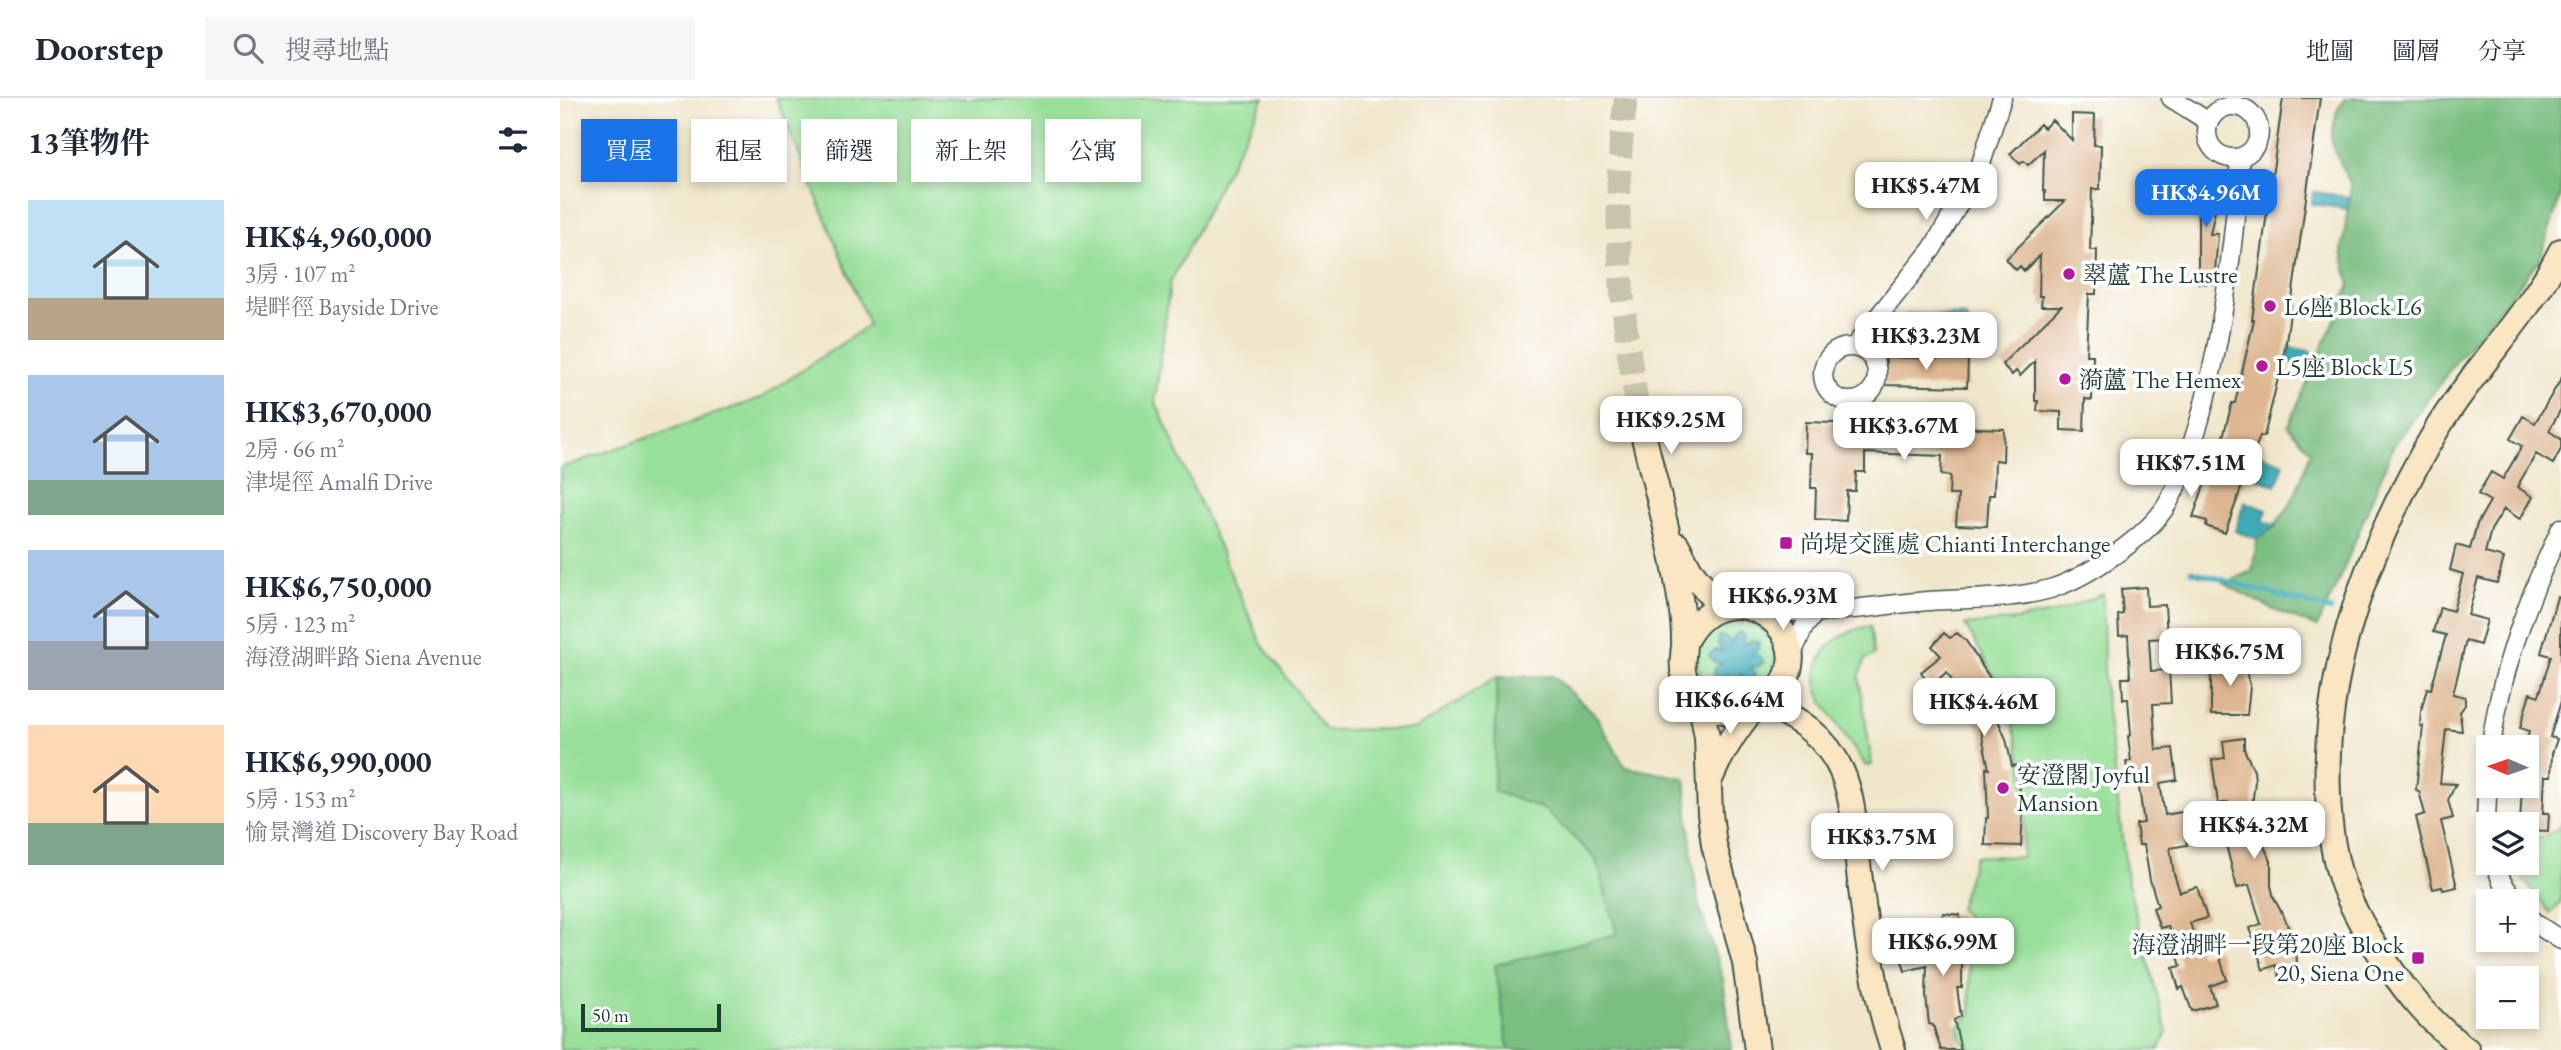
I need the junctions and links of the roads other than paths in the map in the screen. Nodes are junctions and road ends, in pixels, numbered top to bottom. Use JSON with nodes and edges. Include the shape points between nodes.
{"nodes":[{"id":1,"x":2002,"y":98,"type":"edge"},
{"id":2,"x":2171,"y":98,"type":"edge"},
{"id":3,"x":2243,"y":103,"type":"edge"},
{"id":4,"x":2209,"y":122,"type":"junction"},
{"id":5,"x":2240,"y":158,"type":"junction"},
{"id":6,"x":2561,"y":251,"type":"edge"},
{"id":7,"x":1854,"y":347,"type":"dead end"},
{"id":8,"x":1640,"y":420,"type":"tunnel mouth"},
{"id":9,"x":1658,"y":502,"type":"junction"},
{"id":10,"x":2561,"y":528,"type":"edge"},
{"id":11,"x":1720,"y":607,"type":"junction"},
{"id":12,"x":1754,"y":608,"type":"junction"},
{"id":13,"x":1815,"y":613,"type":"junction"},
{"id":14,"x":1685,"y":641,"type":"junction"},
{"id":15,"x":1789,"y":666,"type":"junction"},
{"id":16,"x":1700,"y":699,"type":"junction"},
{"id":17,"x":1758,"y":708,"type":"junction"},
{"id":18,"x":1811,"y":729,"type":"junction"},
{"id":19,"x":2493,"y":735,"type":"edge"},
{"id":20,"x":1710,"y":780,"type":"junction"},
{"id":21,"x":2539,"y":926,"type":"edge"},
{"id":22,"x":2561,"y":940,"type":"edge"},
{"id":23,"x":1757,"y":1050,"type":"edge"},
{"id":24,"x":1893,"y":1050,"type":"edge"},
{"id":25,"x":2467,"y":1050,"type":"edge"}],
"edges":[{"from":1,"to":7,"type":"street","via":[[1979,170],[1932,248]]},
{"from":2,"to":4,"type":"street"},
{"from":3,"to":4,"type":"street","via":[[2220,109]]},
{"from":3,"to":5,"type":"street","via":[[2255,119],[2259,135],[2252,150]]},
{"from":4,"to":5,"type":"street","via":[[2212,148],[2226,157]]},
{"from":5,"to":13,"type":"street","via":[[2213,371],[2187,463],[2167,505],[2146,531],[2098,565],[2052,588]]},
{"from":6,"to":25,"type":"street","via":[[2540,290],[2439,426],[2384,527],[2346,636],[2329,724],[2332,846],[2349,899],[2360,924],[2403,988],[2444,1033]]},
{"from":8,"to":9,"type":"street"},
{"from":9,"to":11,"type":"street","via":[[1690,570]]},
{"from":9,"to":14,"type":"street","via":[[1678,584]]},
{"from":10,"to":19,"type":"street","via":[[2512,654]]},
{"from":11,"to":12,"type":"street"},
{"from":11,"to":14,"type":"street","via":[[1704,615]]},
{"from":12,"to":13,"type":"street"},
{"from":12,"to":15,"type":"street","via":[[1782,631]]},
{"from":13,"to":15,"type":"street","via":[[1804,627]]},
{"from":14,"to":16,"type":"street","via":[[1683,673]]},
{"from":15,"to":17,"type":"street","via":[[1781,687]]},
{"from":15,"to":18,"type":"street","via":[[1801,711]]},
{"from":16,"to":17,"type":"street","via":[[1727,713]]},
{"from":16,"to":20,"type":"street"},
{"from":17,"to":18,"type":"street","via":[[1786,714]]},
{"from":17,"to":20,"type":"street","via":[[1734,733]]},
{"from":18,"to":24,"type":"street","via":[[1842,773],[1850,802],[1872,971]]},
{"from":20,"to":23,"type":"street","via":[[1714,845],[1745,963]]},
{"from":21,"to":22,"type":"street"}]}
